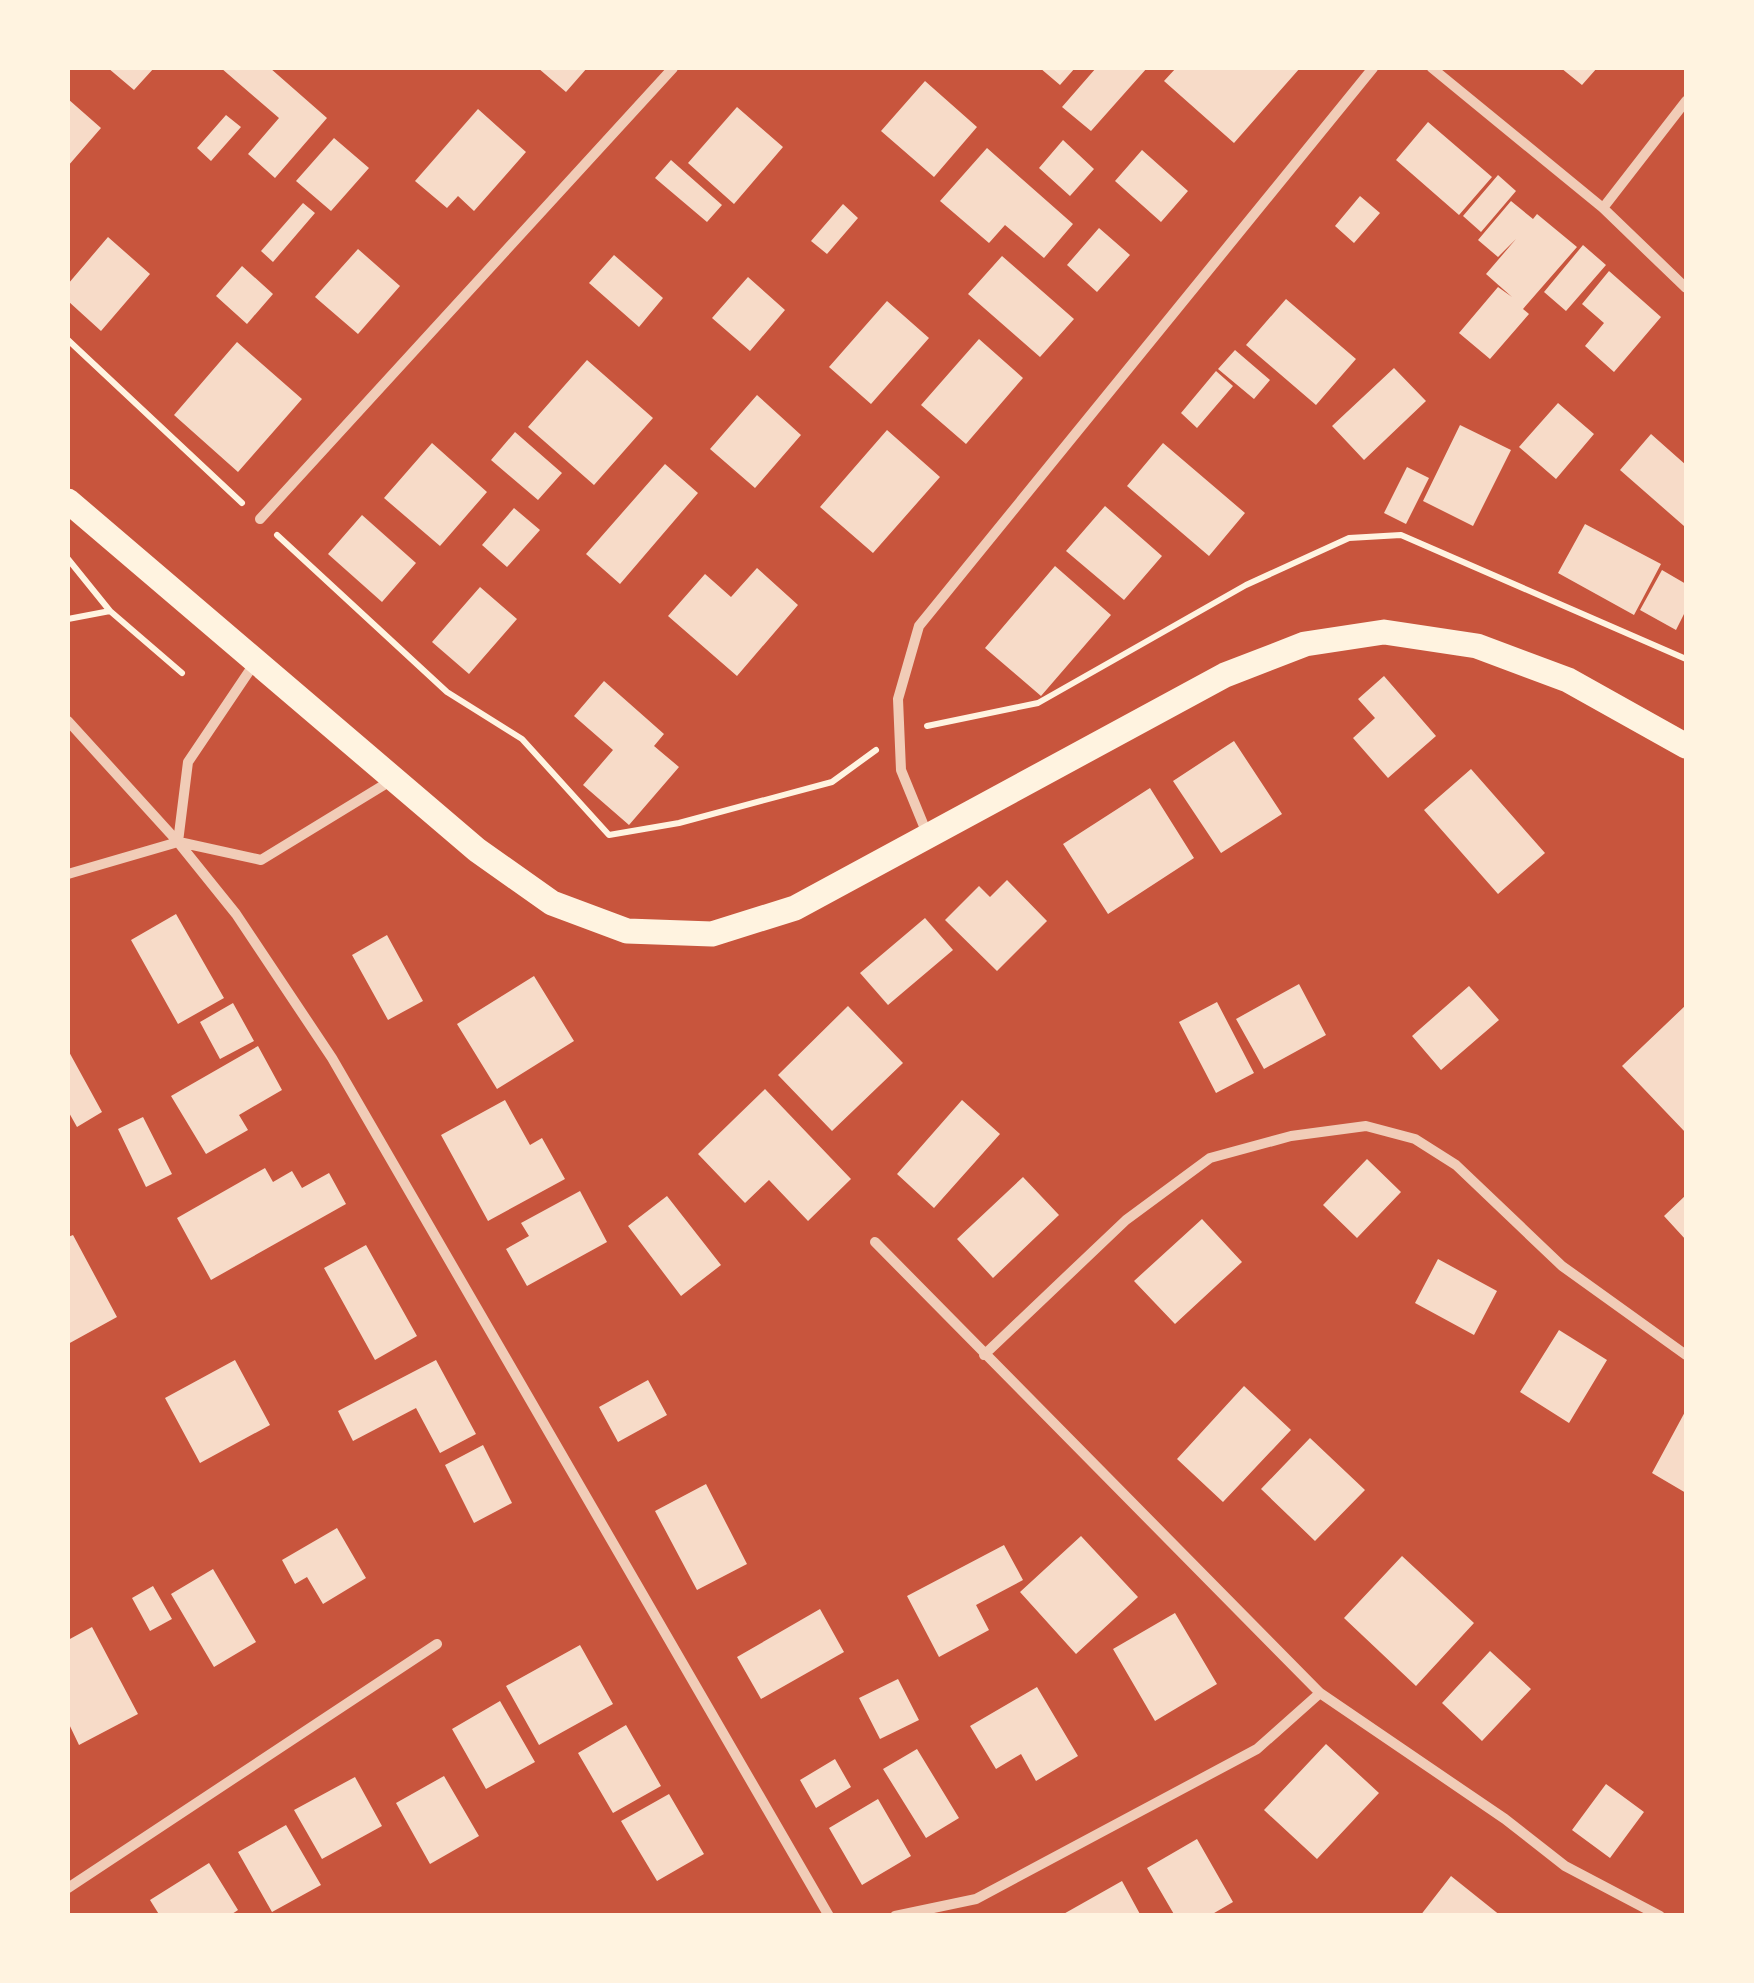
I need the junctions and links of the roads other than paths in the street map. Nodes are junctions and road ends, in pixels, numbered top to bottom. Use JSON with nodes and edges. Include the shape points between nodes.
{"nodes":[{"id":1,"x":673,"y":68,"type":"edge"},
{"id":2,"x":1373,"y":68,"type":"edge"},
{"id":3,"x":1432,"y":68,"type":"edge"},
{"id":4,"x":1686,"y":101,"type":"edge"},
{"id":5,"x":1603,"y":208,"type":"junction"},
{"id":6,"x":1686,"y":288,"type":"edge"},
{"id":7,"x":68,"y":502,"type":"edge"},
{"id":8,"x":260,"y":519,"type":"road end"},
{"id":9,"x":255,"y":663,"type":"junction"},
{"id":10,"x":68,"y":721,"type":"edge"},
{"id":11,"x":1686,"y":746,"type":"edge"},
{"id":12,"x":393,"y":780,"type":"junction"},
{"id":13,"x":928,"y":836,"type":"junction"},
{"id":14,"x":178,"y":842,"type":"junction"},
{"id":15,"x":68,"y":874,"type":"edge"},
{"id":16,"x":875,"y":1242,"type":"dead end"},
{"id":17,"x":984,"y":1354,"type":"junction"},
{"id":18,"x":1686,"y":1355,"type":"edge"},
{"id":19,"x":437,"y":1644,"type":"dead end"},
{"id":20,"x":1320,"y":1693,"type":"junction"},
{"id":21,"x":68,"y":1888,"type":"edge"},
{"id":22,"x":828,"y":1916,"type":"edge"},
{"id":23,"x":895,"y":1916,"type":"edge"},
{"id":24,"x":1660,"y":1916,"type":"edge"}],
"edges":[{"from":1,"to":8,"type":"street"},
{"from":2,"to":13,"type":"street","via":[[919,626],[898,699],[901,770]]},
{"from":3,"to":5,"type":"street"},
{"from":4,"to":5,"type":"street"},
{"from":5,"to":6,"type":"street"},
{"from":7,"to":9,"type":"main road"},
{"from":9,"to":12,"type":"main road"},
{"from":9,"to":14,"type":"street","via":[[188,762]]},
{"from":10,"to":14,"type":"street"},
{"from":11,"to":13,"type":"main road","via":[[1568,680],[1478,646],[1384,632],[1305,644],[1226,676]]},
{"from":12,"to":13,"type":"main road","via":[[476,850],[552,902],[628,931],[712,934],[794,908]]},
{"from":12,"to":14,"type":"street","via":[[261,860]]},
{"from":14,"to":15,"type":"street"},
{"from":14,"to":22,"type":"street","via":[[236,914],[332,1058]]},
{"from":16,"to":17,"type":"street"},
{"from":17,"to":18,"type":"street","via":[[1126,1220],[1210,1158],[1292,1136],[1366,1126],[1415,1139],[1456,1165],[1562,1266]]},
{"from":17,"to":20,"type":"street"},
{"from":19,"to":21,"type":"street"},
{"from":20,"to":23,"type":"street","via":[[1257,1749],[976,1899]]},
{"from":20,"to":24,"type":"street","via":[[1565,1866]]}]}
